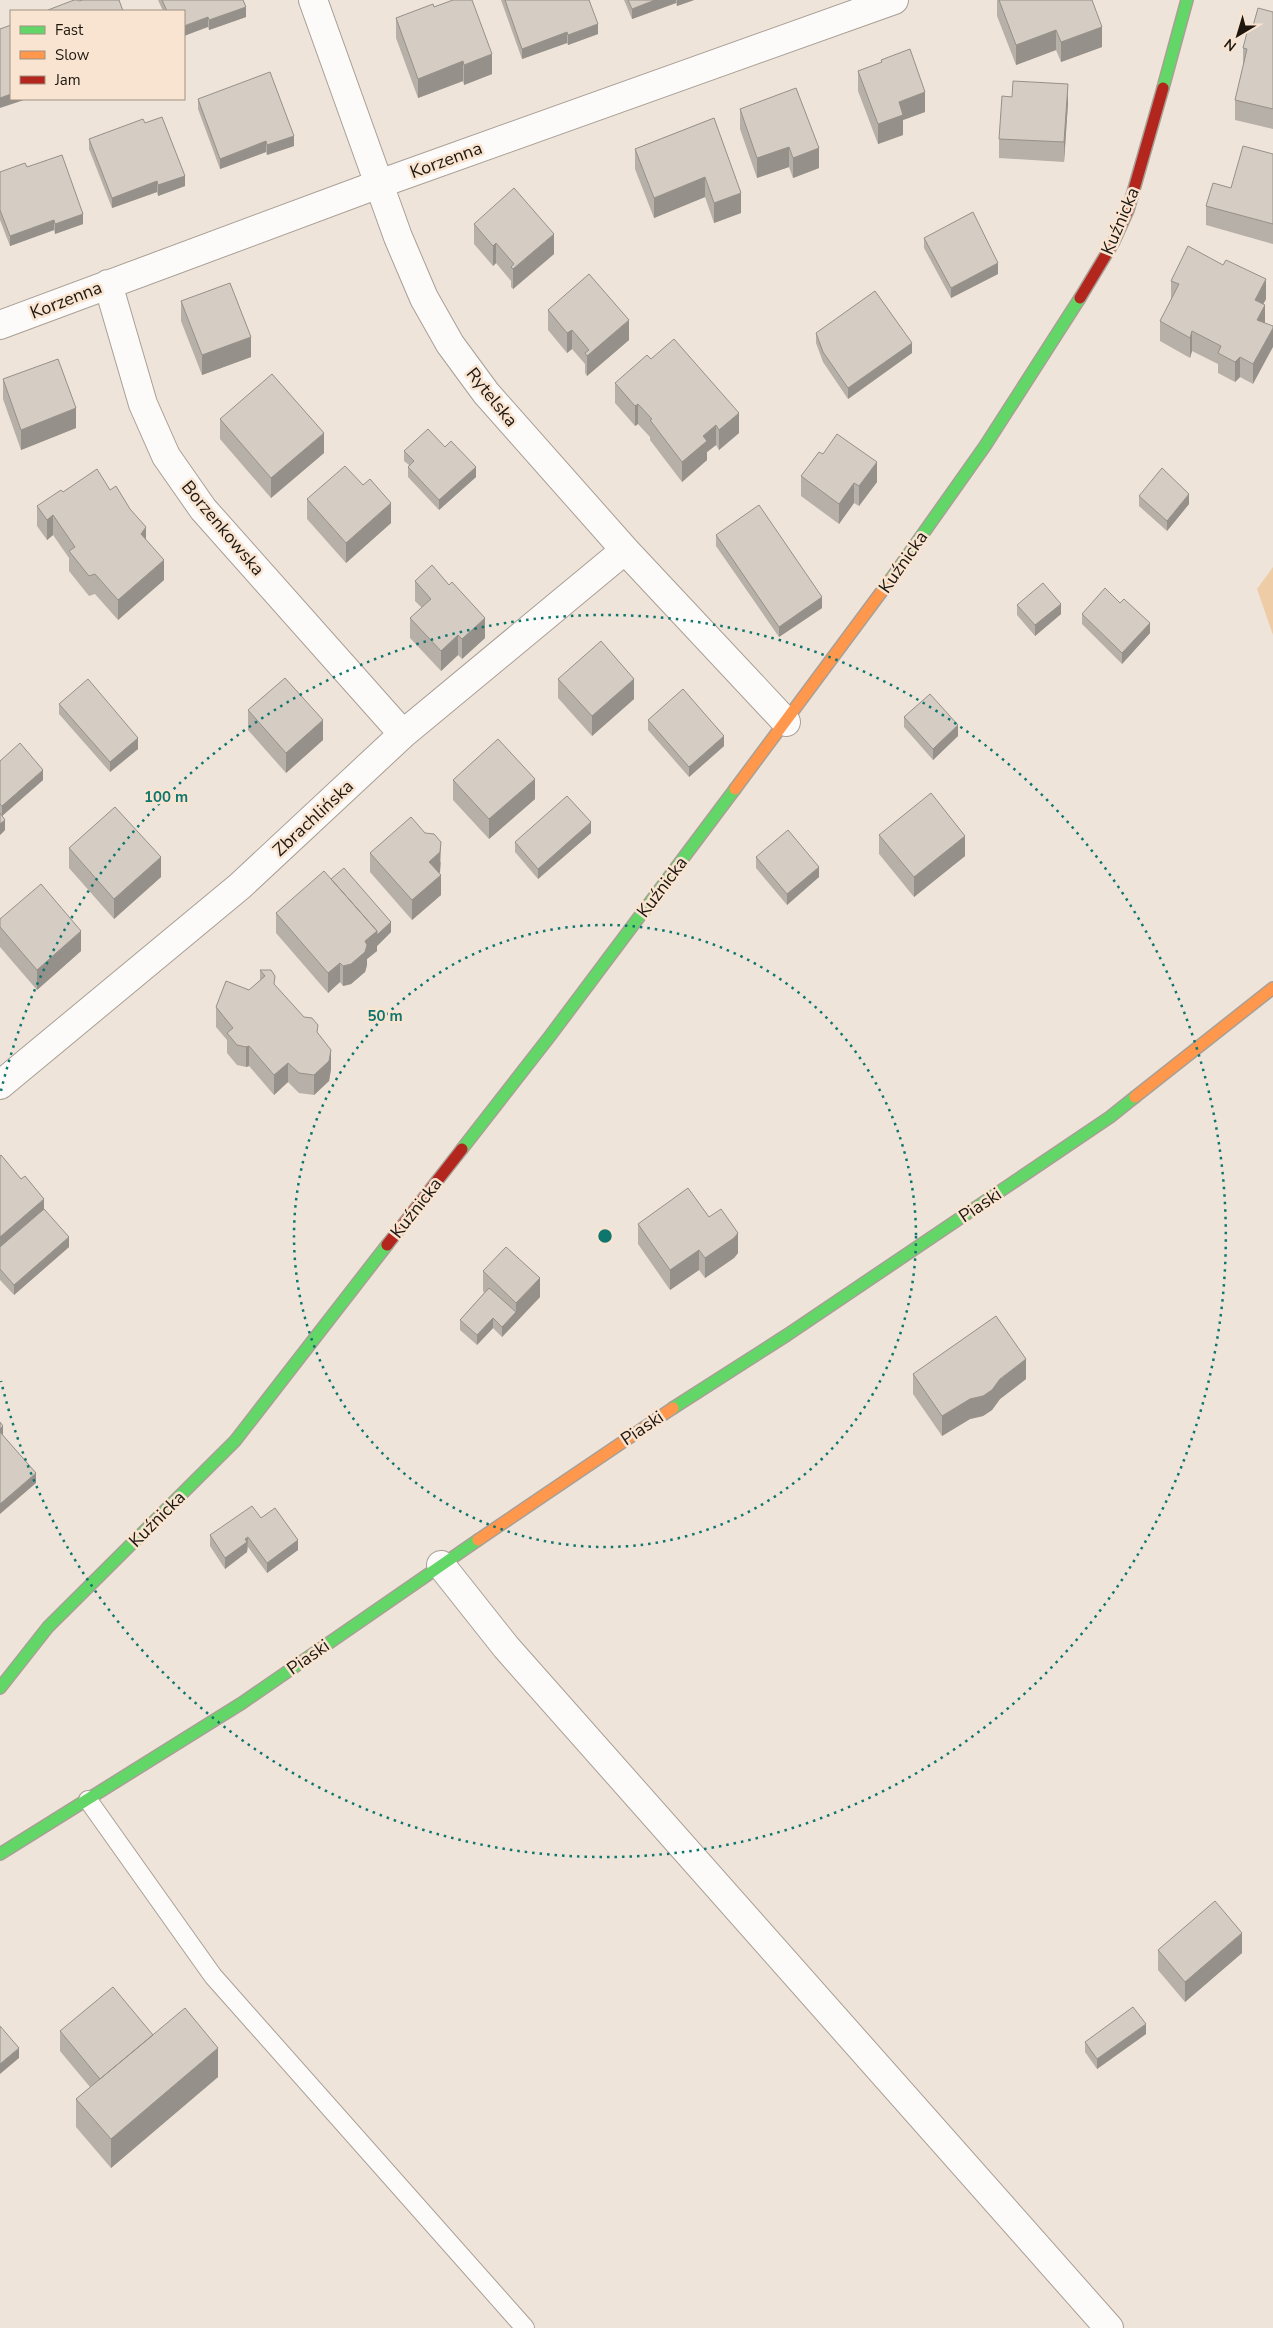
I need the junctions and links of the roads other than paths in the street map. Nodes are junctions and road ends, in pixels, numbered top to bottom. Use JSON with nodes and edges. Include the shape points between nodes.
{"nodes":[{"id":1,"x":313,"y":0,"type":"edge"},
{"id":2,"x":894,"y":0,"type":"edge"},
{"id":3,"x":1187,"y":0,"type":"edge"},
{"id":4,"x":378,"y":184,"type":"junction"},
{"id":5,"x":108,"y":284,"type":"junction"},
{"id":6,"x":0,"y":325,"type":"edge"},
{"id":7,"x":625,"y":550,"type":"junction"},
{"id":8,"x":786,"y":722,"type":"junction"},
{"id":9,"x":403,"y":734,"type":"junction"},
{"id":10,"x":1273,"y":988,"type":"edge"},
{"id":11,"x":0,"y":1085,"type":"edge"},
{"id":12,"x":442,"y":1565,"type":"junction"},
{"id":13,"x":0,"y":1688,"type":"edge"},
{"id":14,"x":88,"y":1800,"type":"junction"},
{"id":15,"x":0,"y":1854,"type":"edge"},
{"id":16,"x":525,"y":2328,"type":"edge"},
{"id":17,"x":1109,"y":2328,"type":"edge"}],
"edges":[{"from":1,"to":4,"type":"street","name":"Rytelska"},
{"from":2,"to":4,"type":"street","name":"Korzenna"},
{"from":3,"to":8,"type":"street","name":"Kuźnicka","via":[[1141,170],[1113,243],[985,446]]},
{"from":4,"to":5,"type":"street","name":"Korzenna"},
{"from":4,"to":7,"type":"street","name":"Rytelska","via":[[424,298],[450,344],[486,392]]},
{"from":5,"to":6,"type":"street","name":"Korzenna"},
{"from":5,"to":9,"type":"street","name":"Borzenkowska","via":[[143,404],[166,456],[203,509]]},
{"from":7,"to":8,"type":"street","name":"Rytelska"},
{"from":7,"to":9,"type":"street","name":"Zbrachlińska"},
{"from":8,"to":13,"type":"street","name":"Kuźnicka","via":[[550,1036],[235,1441],[48,1627]]},
{"from":9,"to":11,"type":"street","name":"Zbrachlińska","via":[[240,886]]},
{"from":10,"to":12,"type":"street","name":"Piaski","via":[[1110,1117],[787,1335],[646,1425]]},
{"from":12,"to":14,"type":"street","name":"Piaski","via":[[242,1703]]},
{"from":12,"to":17,"type":"street","via":[[520,1662]]},
{"from":14,"to":15,"type":"street","name":"Piaski"},
{"from":14,"to":16,"type":"lane","via":[[213,1976]]}]}
